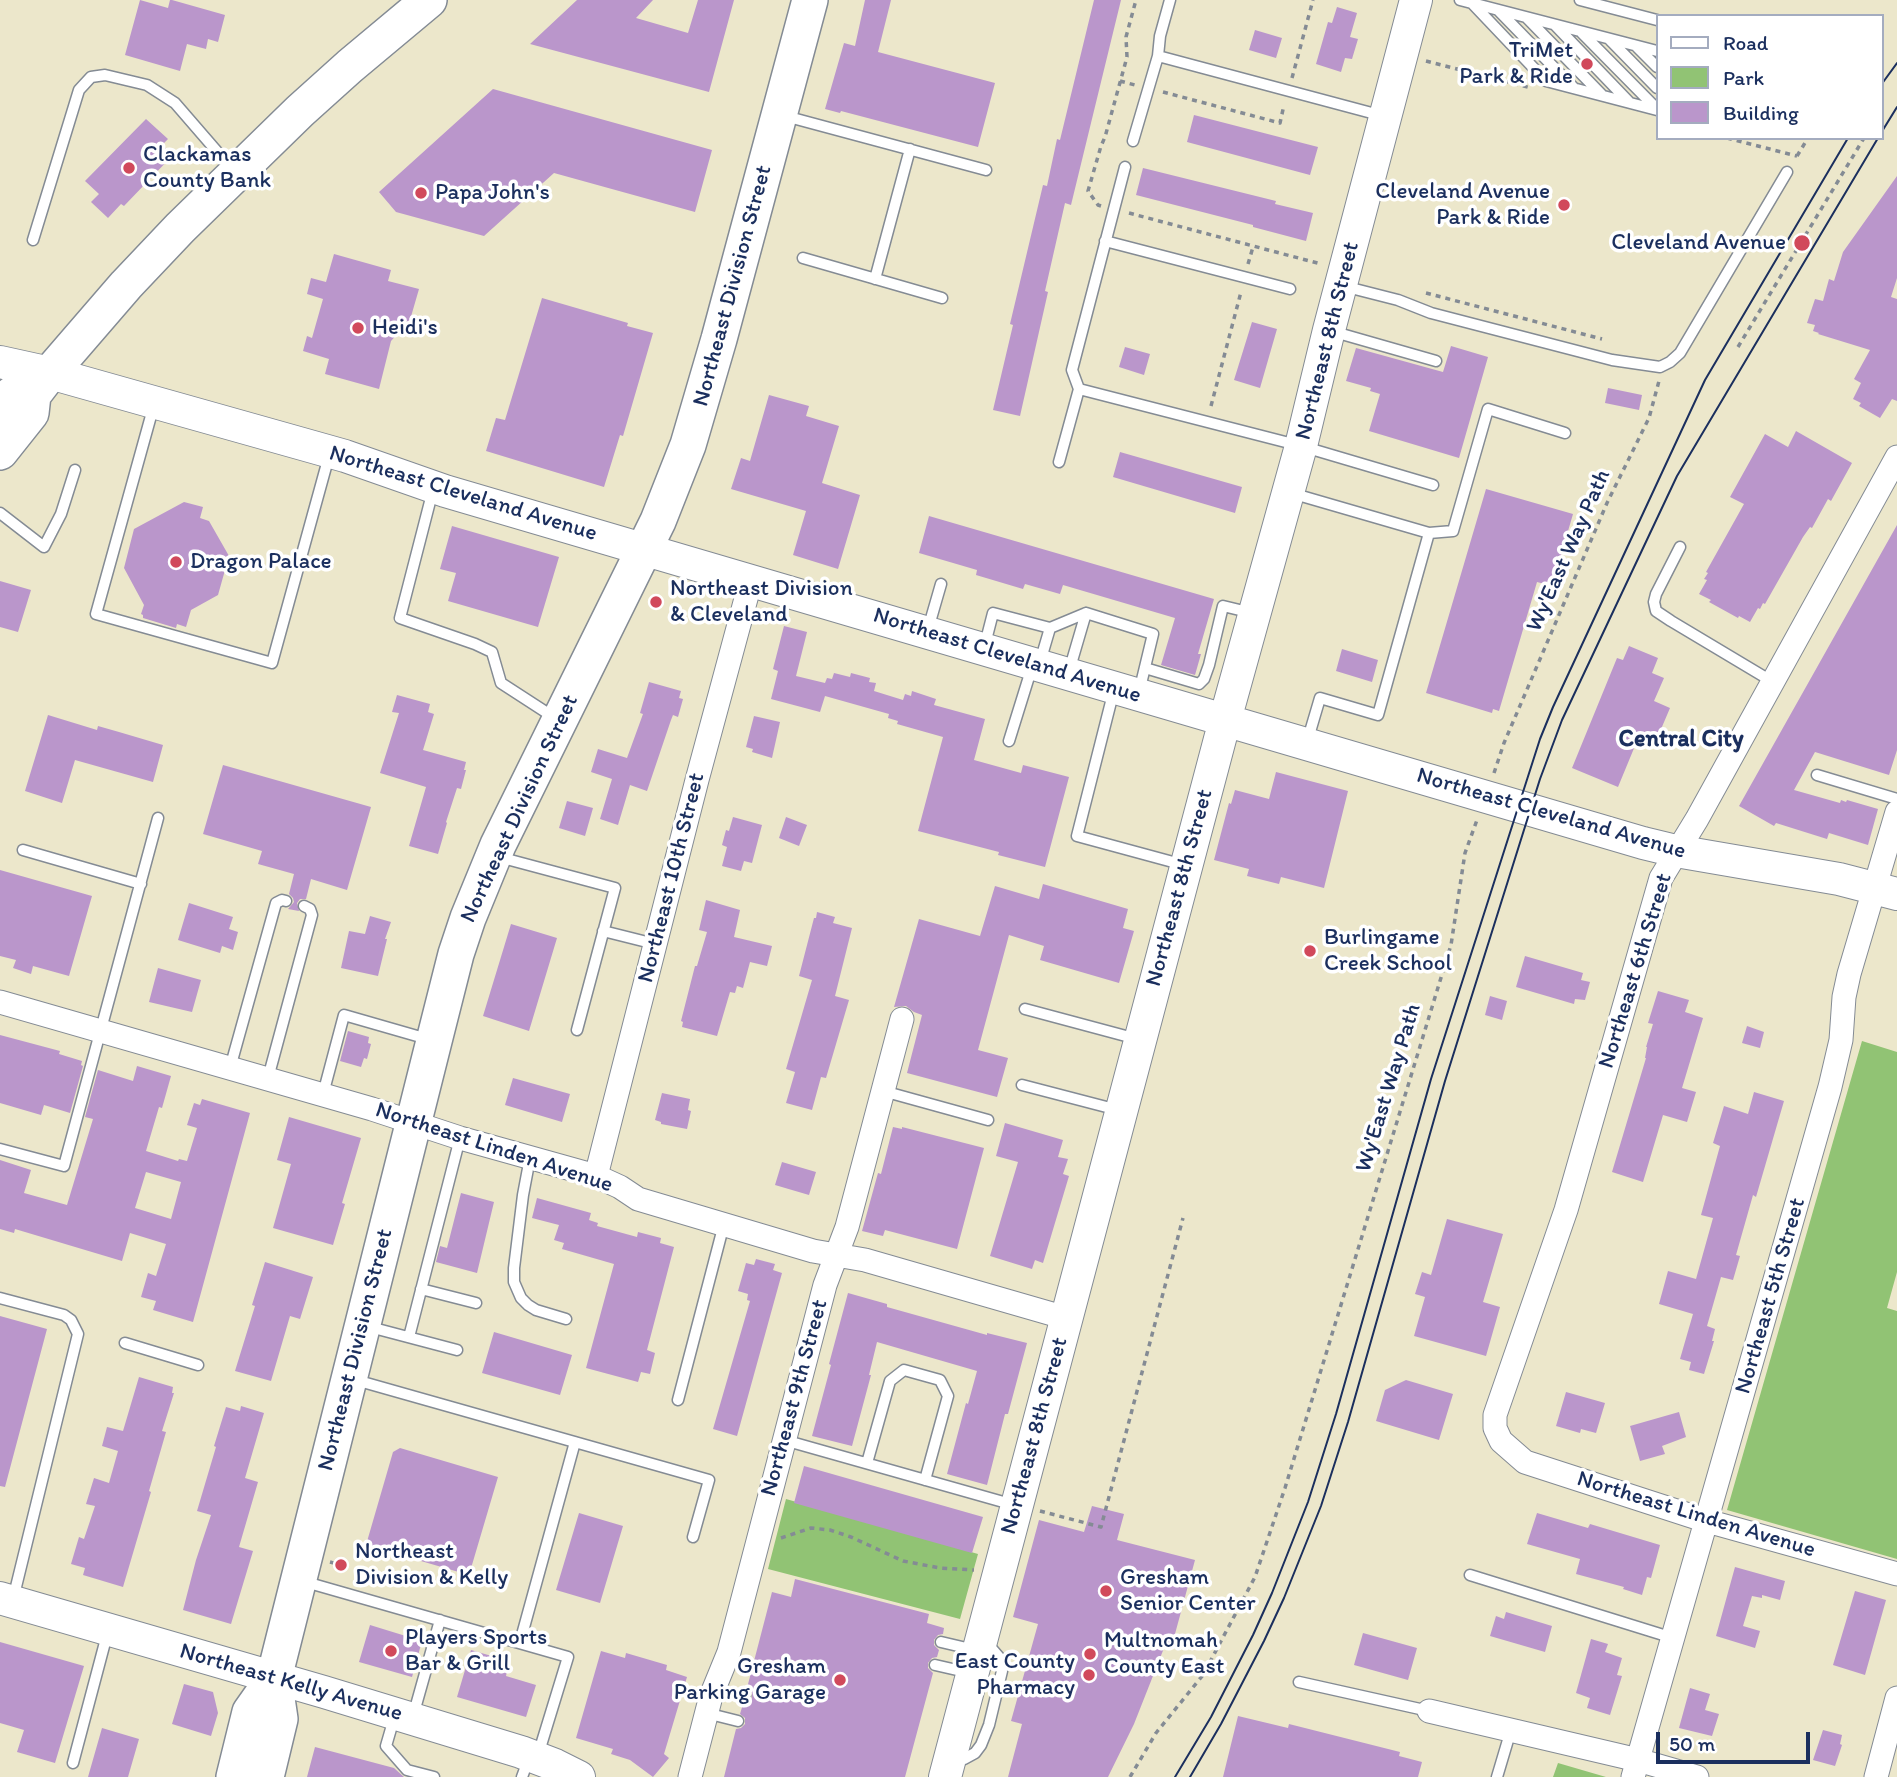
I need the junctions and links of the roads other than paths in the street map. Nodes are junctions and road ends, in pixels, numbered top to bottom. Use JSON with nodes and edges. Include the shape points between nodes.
{"nodes":[{"id":1,"x":810,"y":0,"type":"edge"},
{"id":2,"x":1170,"y":0,"type":"edge"},
{"id":3,"x":1416,"y":0,"type":"edge"},
{"id":4,"x":1580,"y":0,"type":"edge"},
{"id":5,"x":1465,"y":1,"type":"edge"},
{"id":6,"x":416,"y":7,"type":"edge"},
{"id":7,"x":1497,"y":9,"type":"junction"},
{"id":8,"x":1525,"y":16,"type":"junction"},
{"id":9,"x":1656,"y":20,"type":"edge"},
{"id":10,"x":1553,"y":23,"type":"junction"},
{"id":11,"x":1580,"y":30,"type":"junction"},
{"id":12,"x":1608,"y":38,"type":"junction"},
{"id":13,"x":1636,"y":45,"type":"junction"},
{"id":14,"x":1656,"y":51,"type":"edge"},
{"id":15,"x":1158,"y":56,"type":"junction"},
{"id":16,"x":1656,"y":66,"type":"edge"},
{"id":17,"x":1656,"y":87,"type":"edge"},
{"id":18,"x":1574,"y":88,"type":"junction"},
{"id":19,"x":1602,"y":95,"type":"junction"},
{"id":20,"x":1629,"y":102,"type":"junction"},
{"id":21,"x":1656,"y":109,"type":"edge"},
{"id":22,"x":1656,"y":110,"type":"edge"},
{"id":23,"x":779,"y":114,"type":"junction"},
{"id":24,"x":1386,"y":116,"type":"junction"},
{"id":25,"x":1133,"y":141,"type":"dead end"},
{"id":26,"x":909,"y":149,"type":"junction"},
{"id":27,"x":1125,"y":167,"type":"dead end"},
{"id":28,"x":986,"y":170,"type":"dead end"},
{"id":29,"x":1787,"y":172,"type":"road end"},
{"id":30,"x":235,"y":173,"type":"junction"},
{"id":31,"x":33,"y":240,"type":"dead end"},
{"id":32,"x":1105,"y":241,"type":"junction"},
{"id":33,"x":803,"y":258,"type":"dead end"},
{"id":34,"x":1333,"y":275,"type":"junction"},
{"id":35,"x":875,"y":279,"type":"junction"},
{"id":36,"x":1290,"y":289,"type":"dead end"},
{"id":37,"x":942,"y":298,"type":"dead end"},
{"id":38,"x":1329,"y":330,"type":"junction"},
{"id":39,"x":1436,"y":361,"type":"dead end"},
{"id":40,"x":0,"y":362,"type":"edge"},
{"id":41,"x":42,"y":384,"type":"junction"},
{"id":42,"x":1079,"y":389,"type":"junction"},
{"id":43,"x":155,"y":402,"type":"junction"},
{"id":44,"x":0,"y":409,"type":"edge"},
{"id":45,"x":1565,"y":433,"type":"dead end"},
{"id":46,"x":1301,"y":446,"type":"junction"},
{"id":47,"x":0,"y":452,"type":"edge"},
{"id":48,"x":330,"y":452,"type":"junction"},
{"id":49,"x":1897,"y":457,"type":"edge"},
{"id":50,"x":1059,"y":461,"type":"dead end"},
{"id":51,"x":75,"y":470,"type":"dead end"},
{"id":52,"x":1433,"y":485,"type":"dead end"},
{"id":53,"x":434,"y":487,"type":"junction"},
{"id":54,"x":1288,"y":493,"type":"junction"},
{"id":55,"x":0,"y":513,"type":"edge"},
{"id":56,"x":1429,"y":533,"type":"junction"},
{"id":57,"x":1680,"y":547,"type":"dead end"},
{"id":58,"x":644,"y":549,"type":"junction"},
{"id":59,"x":751,"y":580,"type":"junction"},
{"id":60,"x":941,"y":583,"type":"dead end"},
{"id":61,"x":1086,"y":613,"type":"junction"},
{"id":62,"x":1255,"y":613,"type":"junction"},
{"id":63,"x":1050,"y":628,"type":"junction"},
{"id":64,"x":927,"y":632,"type":"junction"},
{"id":65,"x":984,"y":649,"type":"junction"},
{"id":66,"x":1047,"y":668,"type":"junction"},
{"id":67,"x":1773,"y":682,"type":"junction"},
{"id":68,"x":1132,"y":684,"type":"junction"},
{"id":69,"x":559,"y":720,"type":"junction"},
{"id":70,"x":1225,"y":720,"type":"junction"},
{"id":71,"x":1009,"y":741,"type":"dead end"},
{"id":72,"x":1307,"y":744,"type":"junction"},
{"id":73,"x":1817,"y":775,"type":"dead end"},
{"id":74,"x":1897,"y":799,"type":"edge"},
{"id":75,"x":1897,"y":813,"type":"edge"},
{"id":76,"x":159,"y":818,"type":"dead end"},
{"id":77,"x":23,"y":850,"type":"dead end"},
{"id":78,"x":1676,"y":851,"type":"junction"},
{"id":79,"x":493,"y":856,"type":"junction"},
{"id":80,"x":1186,"y":866,"type":"junction"},
{"id":81,"x":141,"y":884,"type":"junction"},
{"id":82,"x":1885,"y":891,"type":"edge"},
{"id":83,"x":286,"y":901,"type":"dead end"},
{"id":84,"x":304,"y":906,"type":"dead end"},
{"id":85,"x":603,"y":931,"type":"junction"},
{"id":86,"x":655,"y":944,"type":"junction"},
{"id":87,"x":0,"y":1002,"type":"edge"},
{"id":88,"x":1025,"y":1009,"type":"dead end"},
{"id":89,"x":902,"y":1019,"type":"dead end"},
{"id":90,"x":577,"y":1030,"type":"dead end"},
{"id":91,"x":101,"y":1031,"type":"junction"},
{"id":92,"x":1140,"y":1040,"type":"junction"},
{"id":93,"x":434,"y":1041,"type":"junction"},
{"id":94,"x":230,"y":1068,"type":"junction"},
{"id":95,"x":268,"y":1078,"type":"junction"},
{"id":96,"x":1022,"y":1085,"type":"dead end"},
{"id":97,"x":883,"y":1091,"type":"junction"},
{"id":98,"x":323,"y":1094,"type":"junction"},
{"id":99,"x":1121,"y":1111,"type":"junction"},
{"id":100,"x":988,"y":1119,"type":"dead end"},
{"id":101,"x":413,"y":1123,"type":"junction"},
{"id":102,"x":460,"y":1138,"type":"junction"},
{"id":103,"x":0,"y":1149,"type":"edge"},
{"id":104,"x":530,"y":1158,"type":"junction"},
{"id":105,"x":596,"y":1176,"type":"junction"},
{"id":106,"x":724,"y":1224,"type":"junction"},
{"id":107,"x":836,"y":1255,"type":"junction"},
{"id":108,"x":421,"y":1289,"type":"junction"},
{"id":109,"x":0,"y":1297,"type":"edge"},
{"id":110,"x":476,"y":1303,"type":"dead end"},
{"id":111,"x":1066,"y":1318,"type":"junction"},
{"id":112,"x":566,"y":1319,"type":"dead end"},
{"id":113,"x":363,"y":1325,"type":"junction"},
{"id":114,"x":409,"y":1337,"type":"junction"},
{"id":115,"x":125,"y":1343,"type":"dead end"},
{"id":116,"x":457,"y":1350,"type":"dead end"},
{"id":117,"x":198,"y":1365,"type":"dead end"},
{"id":118,"x":349,"y":1379,"type":"junction"},
{"id":119,"x":678,"y":1400,"type":"dead end"},
{"id":120,"x":784,"y":1440,"type":"junction"},
{"id":121,"x":1502,"y":1441,"type":"joint"},
{"id":122,"x":575,"y":1442,"type":"junction"},
{"id":123,"x":867,"y":1464,"type":"junction"},
{"id":124,"x":925,"y":1480,"type":"junction"},
{"id":125,"x":1016,"y":1505,"type":"junction"},
{"id":126,"x":1707,"y":1521,"type":"junction"},
{"id":127,"x":694,"y":1537,"type":"dead end"},
{"id":128,"x":1897,"y":1574,"type":"edge"},
{"id":129,"x":1470,"y":1575,"type":"dead end"},
{"id":130,"x":299,"y":1580,"type":"junction"},
{"id":131,"x":6,"y":1600,"type":"edge"},
{"id":132,"x":440,"y":1620,"type":"junction"},
{"id":133,"x":108,"y":1630,"type":"junction"},
{"id":134,"x":1673,"y":1638,"type":"junction"},
{"id":135,"x":520,"y":1642,"type":"junction"},
{"id":136,"x":941,"y":1642,"type":"dead end"},
{"id":137,"x":977,"y":1654,"type":"junction"},
{"id":138,"x":935,"y":1664,"type":"dead end"},
{"id":139,"x":274,"y":1678,"type":"junction"},
{"id":140,"x":1299,"y":1682,"type":"dead end"},
{"id":141,"x":714,"y":1689,"type":"junction"},
{"id":142,"x":745,"y":1696,"type":"dead end"},
{"id":143,"x":1897,"y":1698,"type":"edge"},
{"id":144,"x":1429,"y":1711,"type":"joint"},
{"id":145,"x":706,"y":1713,"type":"junction"},
{"id":146,"x":404,"y":1716,"type":"junction"},
{"id":147,"x":738,"y":1721,"type":"dead end"},
{"id":148,"x":1511,"y":1730,"type":"junction"},
{"id":149,"x":74,"y":1763,"type":"dead end"},
{"id":150,"x":530,"y":1763,"type":"edge"},
{"id":151,"x":1636,"y":1769,"type":"edge"},
{"id":152,"x":946,"y":1771,"type":"edge"},
{"id":153,"x":234,"y":1777,"type":"edge"},
{"id":154,"x":266,"y":1777,"type":"edge"},
{"id":155,"x":434,"y":1777,"type":"edge"},
{"id":156,"x":579,"y":1777,"type":"edge"},
{"id":157,"x":690,"y":1777,"type":"edge"},
{"id":158,"x":1497,"y":1777,"type":"edge"},
{"id":159,"x":1697,"y":1777,"type":"edge"},
{"id":160,"x":1876,"y":1777,"type":"edge"}],
"edges":[{"from":1,"to":23,"type":"main road","name":"Northeast Division Street"},
{"from":2,"to":15,"type":"lane"},
{"from":3,"to":24,"type":"street","name":"Northeast 8th Street"},
{"from":4,"to":9,"type":"lane"},
{"from":5,"to":7,"type":"lane"},
{"from":5,"to":18,"type":"lane","via":[[1546,81]]},
{"from":6,"to":30,"type":"main road"},
{"from":7,"to":8,"type":"lane"},
{"from":7,"to":18,"type":"lane"},
{"from":8,"to":10,"type":"lane"},
{"from":8,"to":19,"type":"lane"},
{"from":10,"to":11,"type":"lane"},
{"from":10,"to":20,"type":"lane"},
{"from":11,"to":12,"type":"lane"},
{"from":11,"to":21,"type":"lane"},
{"from":12,"to":13,"type":"lane"},
{"from":12,"to":17,"type":"lane"},
{"from":13,"to":14,"type":"lane"},
{"from":13,"to":16,"type":"lane"},
{"from":15,"to":24,"type":"lane"},
{"from":15,"to":25,"type":"lane"},
{"from":18,"to":19,"type":"lane"},
{"from":19,"to":20,"type":"lane"},
{"from":20,"to":22,"type":"lane"},
{"from":23,"to":26,"type":"lane"},
{"from":23,"to":58,"type":"main road","name":"Northeast Division Street","via":[[701,405],[674,483]]},
{"from":24,"to":34,"type":"street","name":"Northeast 8th Street"},
{"from":26,"to":28,"type":"lane"},
{"from":26,"to":35,"type":"lane"},
{"from":27,"to":32,"type":"lane"},
{"from":29,"to":34,"type":"lane","via":[[1679,353],[1660,367],[1612,360],[1431,313]]},
{"from":30,"to":31,"type":"lane","via":[[175,103],[147,85],[105,75],[91,77],[79,90]]},
{"from":30,"to":41,"type":"main road","via":[[126,285]]},
{"from":32,"to":36,"type":"lane"},
{"from":32,"to":42,"type":"lane","via":[[1072,370]]},
{"from":33,"to":35,"type":"lane"},
{"from":34,"to":38,"type":"street","name":"Northeast 8th Street"},
{"from":35,"to":37,"type":"lane"},
{"from":38,"to":39,"type":"lane"},
{"from":38,"to":46,"type":"street","name":"Northeast 8th Street"},
{"from":40,"to":41,"type":"street","name":"Northeast Cleveland Avenue"},
{"from":41,"to":43,"type":"street","name":"Northeast Cleveland Avenue"},
{"from":41,"to":44,"type":"main road","via":[[12,394]]},
{"from":41,"to":47,"type":"main road","via":[[31,413]]},
{"from":42,"to":46,"type":"lane"},
{"from":42,"to":50,"type":"lane"},
{"from":43,"to":48,"type":"street","name":"Northeast Cleveland Avenue"},
{"from":43,"to":48,"type":"lane","via":[[96,614],[272,663]]},
{"from":45,"to":56,"type":"lane","via":[[1488,409],[1453,531]]},
{"from":46,"to":52,"type":"lane"},
{"from":46,"to":54,"type":"street","name":"Northeast 8th Street"},
{"from":48,"to":53,"type":"street","name":"Northeast Cleveland Avenue"},
{"from":49,"to":67,"type":"street","name":"Northeast 6th Street"},
{"from":51,"to":55,"type":"lane","via":[[44,547]]},
{"from":53,"to":58,"type":"street","name":"Northeast Cleveland Avenue"},
{"from":53,"to":69,"type":"lane","via":[[400,618],[492,652],[501,683]]},
{"from":54,"to":56,"type":"lane"},
{"from":54,"to":62,"type":"street","name":"Northeast 8th Street"},
{"from":56,"to":72,"type":"lane","via":[[1378,715],[1320,698]]},
{"from":57,"to":67,"type":"lane","via":[[1656,594],[1657,611]]},
{"from":58,"to":59,"type":"street","name":"Northeast Cleveland Avenue"},
{"from":58,"to":69,"type":"main road","name":"Northeast Division Street"},
{"from":59,"to":64,"type":"street","name":"Northeast Cleveland Avenue"},
{"from":59,"to":86,"type":"street","name":"Northeast 10th Street"},
{"from":60,"to":64,"type":"lane"},
{"from":61,"to":63,"type":"lane"},
{"from":61,"to":66,"type":"lane"},
{"from":61,"to":68,"type":"lane","via":[[1153,634]]},
{"from":62,"to":68,"type":"lane","via":[[1223,606],[1209,665],[1199,684]]},
{"from":62,"to":70,"type":"street","name":"Northeast 8th Street"},
{"from":63,"to":65,"type":"lane","via":[[993,613]]},
{"from":63,"to":66,"type":"lane"},
{"from":64,"to":65,"type":"street","name":"Northeast Cleveland Avenue"},
{"from":65,"to":66,"type":"street","name":"Northeast Cleveland Avenue"},
{"from":66,"to":68,"type":"street","name":"Northeast Cleveland Avenue"},
{"from":66,"to":71,"type":"lane"},
{"from":67,"to":78,"type":"street","name":"Northeast 6th Street"},
{"from":68,"to":70,"type":"street","name":"Northeast Cleveland Avenue"},
{"from":68,"to":80,"type":"lane","via":[[1077,836]]},
{"from":69,"to":79,"type":"main road","name":"Northeast Division Street"},
{"from":70,"to":72,"type":"street","name":"Northeast Cleveland Avenue"},
{"from":70,"to":80,"type":"street","name":"Northeast 8th Street"},
{"from":72,"to":78,"type":"street","name":"Northeast Cleveland Avenue"},
{"from":73,"to":74,"type":"lane"},
{"from":75,"to":82,"type":"street","name":"Northeast 5th Street"},
{"from":76,"to":81,"type":"lane"},
{"from":77,"to":81,"type":"lane"},
{"from":78,"to":82,"type":"street","name":"Northeast Cleveland Avenue","via":[[1816,874]]},
{"from":78,"to":121,"type":"street","name":"Northeast 6th Street","via":[[1661,878],[1566,1210],[1497,1403],[1495,1428]]},
{"from":79,"to":85,"type":"lane","via":[[615,888]]},
{"from":79,"to":93,"type":"main road","name":"Northeast Division Street","via":[[468,918]]},
{"from":80,"to":92,"type":"street","name":"Northeast 8th Street"},
{"from":81,"to":91,"type":"lane"},
{"from":82,"to":126,"type":"street","name":"Northeast 5th Street","via":[[1849,974],[1830,1087]]},
{"from":83,"to":94,"type":"lane","via":[[276,903]]},
{"from":84,"to":95,"type":"lane","via":[[312,915]]},
{"from":85,"to":86,"type":"lane"},
{"from":85,"to":90,"type":"lane"},
{"from":86,"to":105,"type":"street","name":"Northeast 10th Street"},
{"from":87,"to":91,"type":"street","name":"Northeast Linden Avenue"},
{"from":88,"to":92,"type":"lane"},
{"from":89,"to":97,"type":"street","name":"Northeast 9th Street"},
{"from":91,"to":94,"type":"street","name":"Northeast Linden Avenue"},
{"from":91,"to":103,"type":"lane","via":[[64,1166]]},
{"from":92,"to":99,"type":"street","name":"Northeast 8th Street"},
{"from":93,"to":98,"type":"lane","via":[[344,1015]]},
{"from":93,"to":101,"type":"main road","name":"Northeast Division Street"},
{"from":94,"to":95,"type":"street","name":"Northeast Linden Avenue"},
{"from":95,"to":98,"type":"street","name":"Northeast Linden Avenue"},
{"from":96,"to":99,"type":"lane"},
{"from":97,"to":100,"type":"lane"},
{"from":97,"to":107,"type":"street","name":"Northeast 9th Street"},
{"from":98,"to":101,"type":"street","name":"Northeast Linden Avenue"},
{"from":99,"to":111,"type":"street","name":"Northeast 8th Street"},
{"from":101,"to":102,"type":"street","name":"Northeast Linden Avenue"},
{"from":101,"to":113,"type":"main road","name":"Northeast Division Street"},
{"from":102,"to":104,"type":"street","name":"Northeast Linden Avenue"},
{"from":102,"to":108,"type":"lane"},
{"from":104,"to":105,"type":"street","name":"Northeast Linden Avenue"},
{"from":104,"to":112,"type":"lane","via":[[514,1282],[521,1298],[536,1310]]},
{"from":105,"to":106,"type":"street","name":"Northeast Linden Avenue","via":[[638,1199]]},
{"from":106,"to":107,"type":"street","name":"Northeast Linden Avenue"},
{"from":106,"to":119,"type":"lane"},
{"from":107,"to":111,"type":"street","name":"Northeast Linden Avenue"},
{"from":107,"to":120,"type":"street","name":"Northeast 9th Street"},
{"from":108,"to":110,"type":"lane"},
{"from":108,"to":114,"type":"lane"},
{"from":109,"to":131,"type":"lane","via":[[64,1315],[78,1334]]},
{"from":111,"to":125,"type":"street","name":"Northeast 8th Street"},
{"from":113,"to":114,"type":"lane"},
{"from":113,"to":118,"type":"main road","name":"Northeast Division Street"},
{"from":114,"to":116,"type":"lane"},
{"from":115,"to":117,"type":"lane"},
{"from":118,"to":122,"type":"lane"},
{"from":118,"to":130,"type":"main road","name":"Northeast Division Street"},
{"from":120,"to":123,"type":"lane"},
{"from":120,"to":141,"type":"street","name":"Northeast 9th Street","via":[[729,1652]]},
{"from":121,"to":126,"type":"street","name":"Northeast Linden Avenue","via":[[1525,1462]]},
{"from":122,"to":127,"type":"lane","via":[[709,1480]]},
{"from":122,"to":135,"type":"lane"},
{"from":123,"to":124,"type":"lane"},
{"from":123,"to":124,"type":"lane","via":[[890,1381],[904,1370],[940,1380],[948,1396]]},
{"from":124,"to":125,"type":"lane"},
{"from":125,"to":137,"type":"street","name":"Northeast 8th Street"},
{"from":126,"to":128,"type":"street","name":"Northeast Linden Avenue"},
{"from":126,"to":134,"type":"street","name":"Northeast 5th Street"},
{"from":129,"to":134,"type":"lane"},
{"from":130,"to":132,"type":"lane"},
{"from":130,"to":139,"type":"main road","name":"Northeast Division Street"},
{"from":131,"to":133,"type":"street","name":"Northeast Kelly Avenue"},
{"from":132,"to":135,"type":"lane"},
{"from":132,"to":146,"type":"lane"},
{"from":133,"to":139,"type":"street","name":"Northeast Kelly Avenue"},
{"from":133,"to":149,"type":"lane"},
{"from":134,"to":151,"type":"street","name":"Northeast 5th Street"},
{"from":135,"to":150,"type":"lane","via":[[568,1657]]},
{"from":136,"to":137,"type":"lane"},
{"from":137,"to":138,"type":"lane"},
{"from":137,"to":152,"type":"street","name":"Northeast 8th Street"},
{"from":139,"to":146,"type":"street","name":"Northeast Kelly Avenue"},
{"from":139,"to":153,"type":"main road","name":"Northeast Division Street","via":[[250,1712]]},
{"from":139,"to":154,"type":"main road","name":"Northeast Division Street","via":[[280,1719]]},
{"from":140,"to":144,"type":"lane"},
{"from":141,"to":142,"type":"lane"},
{"from":141,"to":145,"type":"street","name":"Northeast 9th Street"},
{"from":143,"to":160,"type":"street"},
{"from":144,"to":148,"type":"street"},
{"from":145,"to":147,"type":"lane"},
{"from":145,"to":157,"type":"street","name":"Northeast 9th Street"},
{"from":146,"to":150,"type":"street","name":"Northeast Kelly Avenue"},
{"from":146,"to":155,"type":"lane","via":[[386,1746],[407,1770]]},
{"from":148,"to":151,"type":"street"},
{"from":148,"to":158,"type":"lane"},
{"from":150,"to":156,"type":"street","name":"Northeast Kelly Avenue"},
{"from":151,"to":159,"type":"street"}]}
